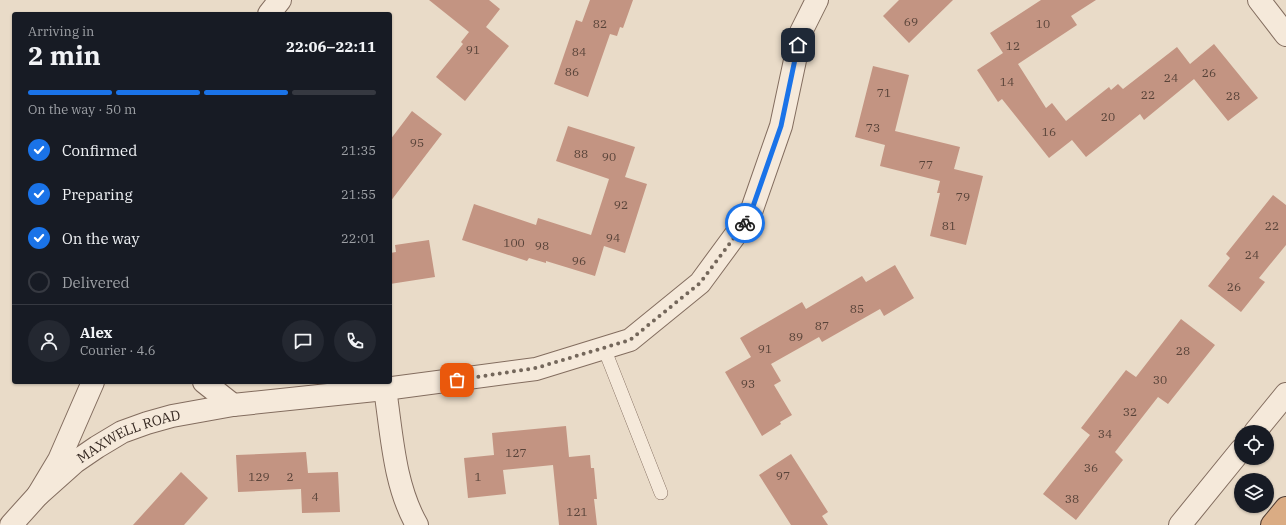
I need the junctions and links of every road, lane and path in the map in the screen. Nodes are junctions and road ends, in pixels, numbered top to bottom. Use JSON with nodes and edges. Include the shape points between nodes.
{"nodes":[{"id":1,"x":280,"y":0,"type":"edge"},
{"id":2,"x":817,"y":0,"type":"edge"},
{"id":3,"x":1259,"y":0,"type":"edge"},
{"id":4,"x":271,"y":12,"type":"edge"},
{"id":5,"x":1286,"y":34,"type":"edge"},
{"id":6,"x":604,"y":348,"type":"junction"},
{"id":7,"x":92,"y":384,"type":"edge"},
{"id":8,"x":207,"y":384,"type":"edge"},
{"id":9,"x":385,"y":390,"type":"junction"},
{"id":10,"x":1286,"y":394,"type":"edge"},
{"id":11,"x":233,"y":405,"type":"junction"},
{"id":12,"x":1261,"y":425,"type":"edge"},
{"id":13,"x":1234,"y":459,"type":"edge"},
{"id":14,"x":661,"y":493,"type":"dead end"},
{"id":15,"x":38,"y":495,"type":"junction"},
{"id":16,"x":1286,"y":508,"type":"edge"},
{"id":17,"x":11,"y":525,"type":"edge"},
{"id":18,"x":417,"y":525,"type":"edge"},
{"id":19,"x":1180,"y":525,"type":"edge"},
{"id":20,"x":1272,"y":525,"type":"edge"}],
"edges":[{"from":1,"to":4,"type":"street"},
{"from":2,"to":6,"type":"street","name":"MAXWELL ROAD","via":[[801,32],[781,126],[750,215],[700,283],[630,340]]},
{"from":3,"to":5,"type":"street"},
{"from":6,"to":9,"type":"street","name":"MAXWELL ROAD","via":[[536,368]]},
{"from":6,"to":14,"type":"lane"},
{"from":7,"to":15,"type":"street","via":[[59,460]]},
{"from":8,"to":11,"type":"street"},
{"from":9,"to":11,"type":"street","name":"MAXWELL ROAD"},
{"from":9,"to":18,"type":"street","via":[[399,481]]},
{"from":10,"to":12,"type":"street"},
{"from":11,"to":15,"type":"street","name":"MAXWELL ROAD","via":[[172,416],[122,432],[75,462]]},
{"from":13,"to":19,"type":"street"},
{"from":15,"to":17,"type":"street"},
{"from":16,"to":20,"type":"highway"}]}
